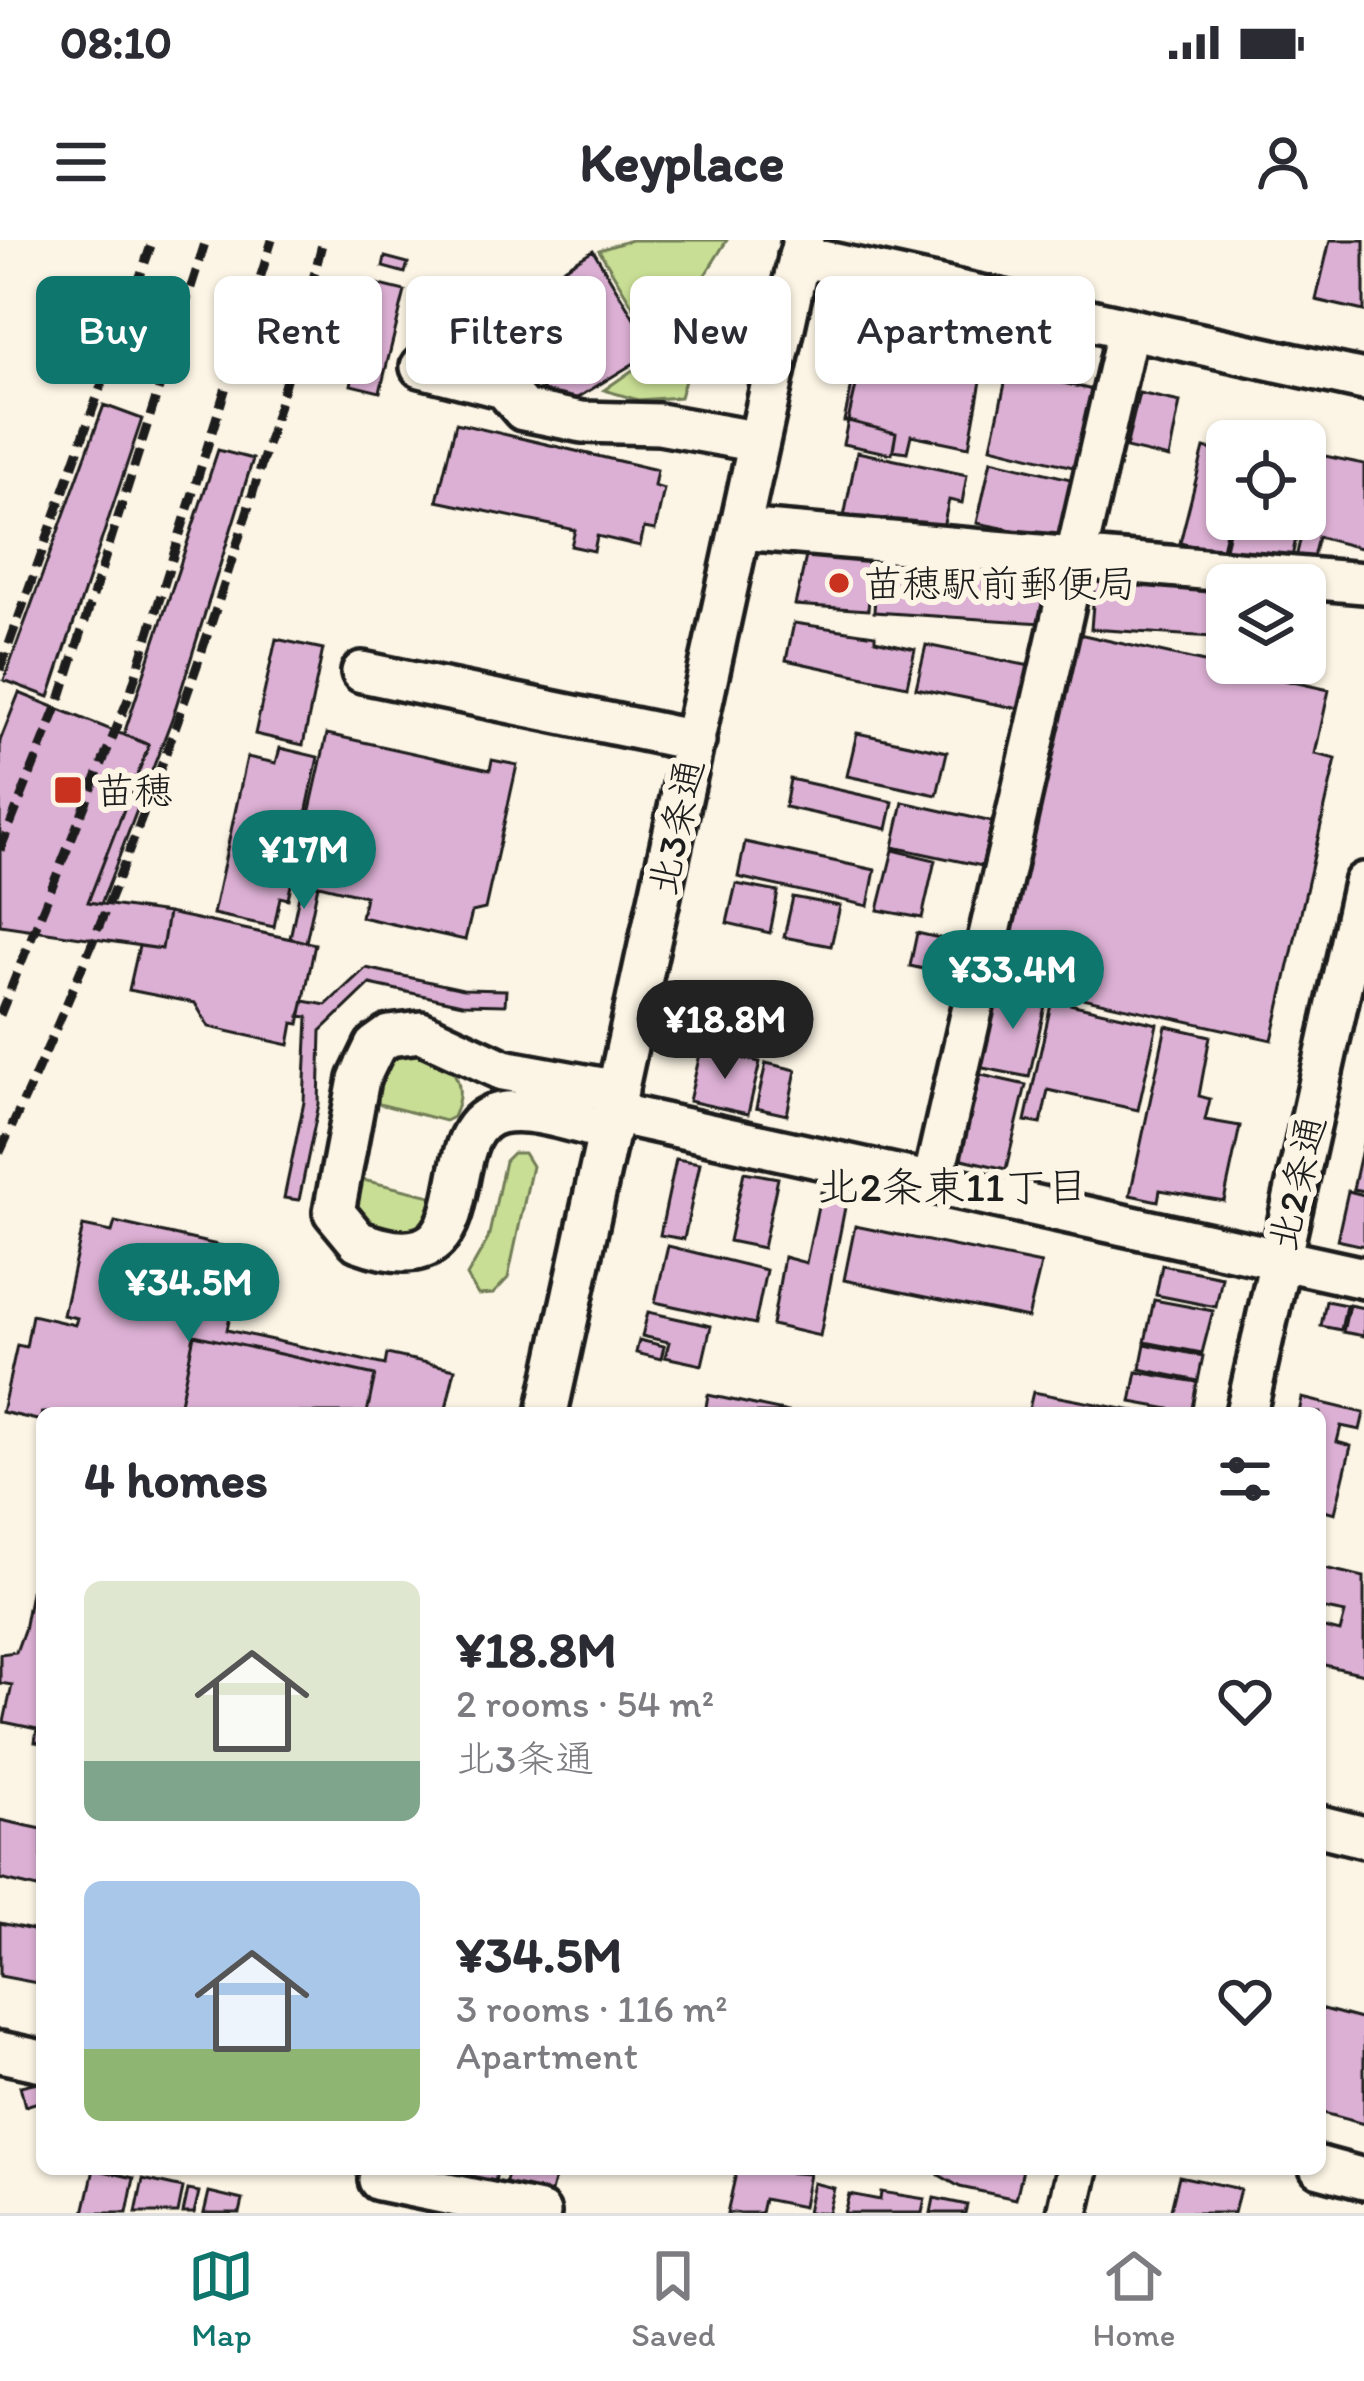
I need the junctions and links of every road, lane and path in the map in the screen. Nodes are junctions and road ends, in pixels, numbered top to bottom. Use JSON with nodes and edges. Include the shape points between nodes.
{"nodes":[{"id":1,"x":801,"y":248,"type":"edge"},
{"id":2,"x":1128,"y":328,"type":"junction"},
{"id":3,"x":1364,"y":380,"type":"edge"},
{"id":4,"x":488,"y":384,"type":"edge"},
{"id":5,"x":759,"y":442,"type":"junction"},
{"id":6,"x":741,"y":529,"type":"junction"},
{"id":7,"x":1076,"y":555,"type":"junction"},
{"id":8,"x":1364,"y":583,"type":"edge"},
{"id":9,"x":362,"y":672,"type":"dead end"},
{"id":10,"x":695,"y":741,"type":"junction"},
{"id":11,"x":1364,"y":883,"type":"edge"},
{"id":12,"x":614,"y":1112,"type":"junction"},
{"id":13,"x":933,"y":1180,"type":"junction"},
{"id":14,"x":1280,"y":1259,"type":"junction"},
{"id":15,"x":1364,"y":1278,"type":"edge"},
{"id":16,"x":548,"y":1407,"type":"edge"},
{"id":17,"x":1247,"y":1407,"type":"edge"},
{"id":18,"x":1326,"y":1828,"type":"edge"},
{"id":19,"x":1364,"y":1837,"type":"edge"},
{"id":20,"x":0,"y":2052,"type":"edge"},
{"id":21,"x":36,"y":2060,"type":"edge"},
{"id":22,"x":1326,"y":2169,"type":"edge"},
{"id":23,"x":1077,"y":2175,"type":"edge"},
{"id":24,"x":1364,"y":2179,"type":"edge"},
{"id":25,"x":377,"y":2188,"type":"edge"},
{"id":26,"x":541,"y":2213,"type":"edge"},
{"id":27,"x":1068,"y":2213,"type":"edge"}],
"edges":[{"from":1,"to":2,"type":"street"},
{"from":1,"to":5,"type":"street","name":"北3条通"},
{"from":2,"to":3,"type":"street"},
{"from":2,"to":7,"type":"street"},
{"from":4,"to":5,"type":"street","via":[[504,388],[523,410]]},
{"from":5,"to":6,"type":"street","name":"北3条通"},
{"from":6,"to":7,"type":"street"},
{"from":6,"to":10,"type":"street","name":"北3条通"},
{"from":7,"to":8,"type":"street"},
{"from":7,"to":13,"type":"street"},
{"from":9,"to":10,"type":"street"},
{"from":10,"to":12,"type":"street","name":"北3条通"},
{"from":11,"to":14,"type":"street","name":"北2条通"},
{"from":12,"to":12,"type":"street","via":[[490,1116],[470,1135],[448,1224],[411,1251],[358,1241],[334,1212],[359,1079],[389,1036],[421,1032]]},
{"from":12,"to":13,"type":"street"},
{"from":12,"to":16,"type":"street","name":"北3条通"},
{"from":13,"to":14,"type":"street"},
{"from":14,"to":15,"type":"street"},
{"from":14,"to":17,"type":"street","name":"北2条通"},
{"from":18,"to":19,"type":"street"},
{"from":20,"to":21,"type":"street"},
{"from":22,"to":24,"type":"street"},
{"from":23,"to":27,"type":"street"},
{"from":25,"to":26,"type":"street"}]}
